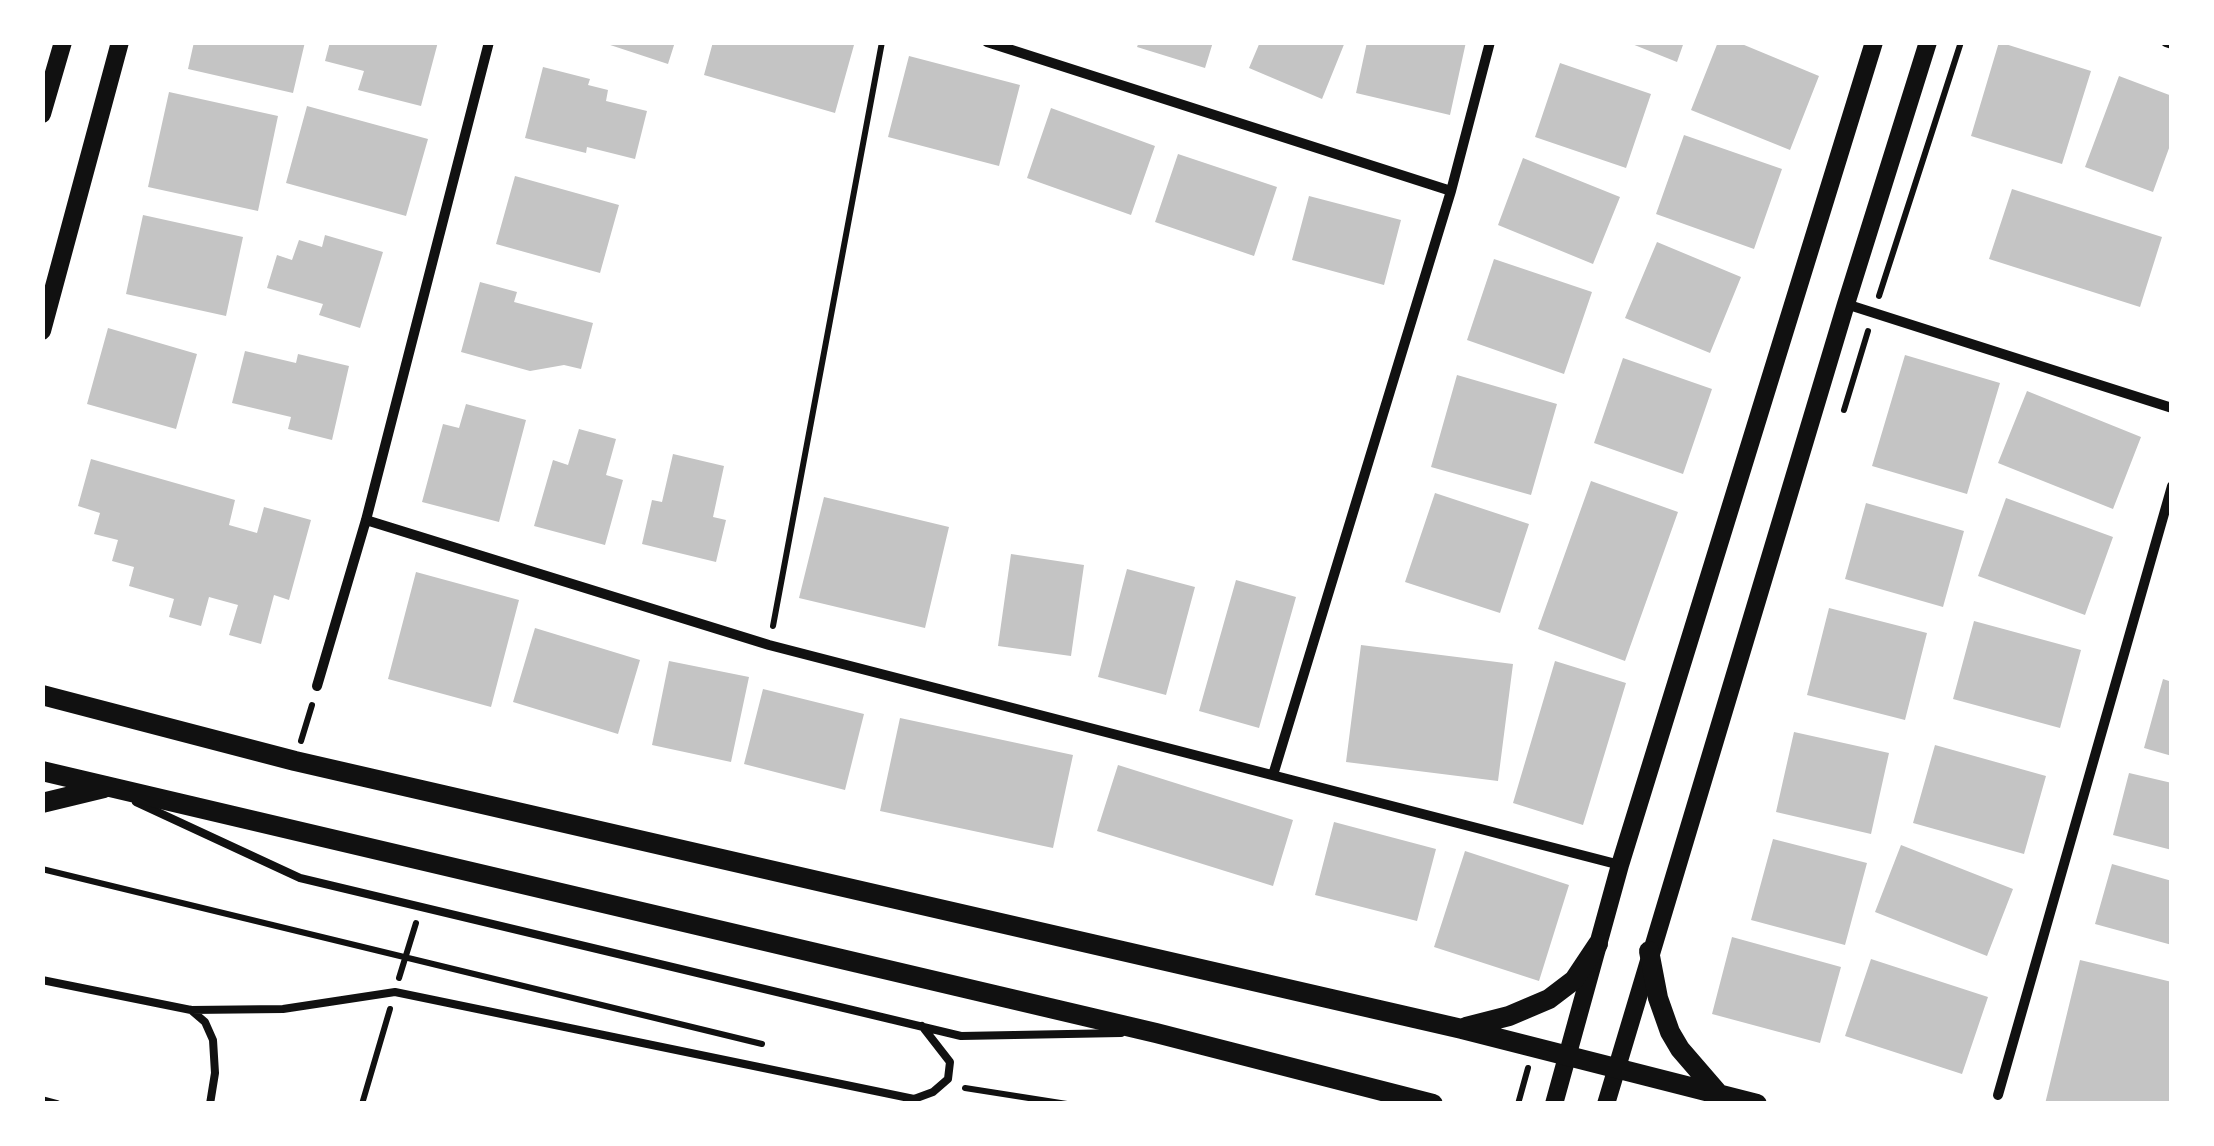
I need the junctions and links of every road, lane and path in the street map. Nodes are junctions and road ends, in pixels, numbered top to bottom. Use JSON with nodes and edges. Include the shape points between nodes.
{"nodes":[{"id":1,"x":63,"y":42,"type":"edge"},
{"id":2,"x":120,"y":42,"type":"edge"},
{"id":3,"x":489,"y":42,"type":"edge"},
{"id":4,"x":882,"y":42,"type":"edge"},
{"id":5,"x":986,"y":42,"type":"edge"},
{"id":6,"x":1490,"y":42,"type":"edge"},
{"id":7,"x":1874,"y":42,"type":"edge"},
{"id":8,"x":1928,"y":42,"type":"edge"},
{"id":9,"x":42,"y":114,"type":"edge"},
{"id":10,"x":1451,"y":191,"type":"junction"},
{"id":11,"x":1846,"y":304,"type":"junction"},
{"id":12,"x":42,"y":331,"type":"edge"},
{"id":13,"x":2172,"y":408,"type":"edge"},
{"id":14,"x":2172,"y":486,"type":"edge"},
{"id":15,"x":366,"y":520,"type":"junction"},
{"id":16,"x":769,"y":645,"type":"junction"},
{"id":17,"x":317,"y":686,"type":"joint"},
{"id":18,"x":42,"y":695,"type":"edge"},
{"id":19,"x":295,"y":761,"type":"junction"},
{"id":20,"x":42,"y":771,"type":"edge"},
{"id":21,"x":1273,"y":776,"type":"junction"},
{"id":22,"x":105,"y":788,"type":"junction"},
{"id":23,"x":42,"y":803,"type":"edge"},
{"id":24,"x":1620,"y":865,"type":"junction"},
{"id":25,"x":42,"y":869,"type":"edge"},
{"id":26,"x":420,"y":907,"type":"junction"},
{"id":27,"x":1598,"y":944,"type":"junction"},
{"id":28,"x":1649,"y":952,"type":"junction"},
{"id":29,"x":405,"y":957,"type":"junction"},
{"id":30,"x":42,"y":980,"type":"edge"},
{"id":31,"x":395,"y":992,"type":"junction"},
{"id":32,"x":191,"y":1010,"type":"junction"},
{"id":33,"x":922,"y":1026,"type":"junction"},
{"id":34,"x":1462,"y":1028,"type":"junction"},
{"id":35,"x":1156,"y":1033,"type":"junction"},
{"id":36,"x":780,"y":1048,"type":"dead end"},
{"id":37,"x":1566,"y":1055,"type":"junction"},
{"id":38,"x":1616,"y":1069,"type":"junction"},
{"id":39,"x":942,"y":1085,"type":"junction"},
{"id":40,"x":1718,"y":1094,"type":"junction"},
{"id":41,"x":1998,"y":1095,"type":"dead end"},
{"id":42,"x":42,"y":1100,"type":"edge"},
{"id":43,"x":1412,"y":1101,"type":"edge"},
{"id":44,"x":57,"y":1104,"type":"edge"},
{"id":45,"x":210,"y":1104,"type":"edge"},
{"id":46,"x":362,"y":1104,"type":"edge"},
{"id":47,"x":1067,"y":1104,"type":"edge"},
{"id":48,"x":1434,"y":1104,"type":"edge"},
{"id":49,"x":1554,"y":1104,"type":"edge"},
{"id":50,"x":1606,"y":1104,"type":"edge"},
{"id":51,"x":1757,"y":1104,"type":"edge"}],
"edges":[{"from":1,"to":9,"type":"street"},
{"from":2,"to":12,"type":"street"},
{"from":3,"to":15,"type":"street"},
{"from":4,"to":16,"type":"path"},
{"from":5,"to":10,"type":"street"},
{"from":6,"to":10,"type":"street"},
{"from":7,"to":24,"type":"street"},
{"from":8,"to":11,"type":"street"},
{"from":10,"to":21,"type":"street"},
{"from":11,"to":13,"type":"street"},
{"from":11,"to":28,"type":"street"},
{"from":14,"to":41,"type":"street"},
{"from":15,"to":16,"type":"street"},
{"from":15,"to":17,"type":"street"},
{"from":16,"to":21,"type":"street"},
{"from":17,"to":19,"type":"path"},
{"from":18,"to":19,"type":"main road"},
{"from":19,"to":34,"type":"main road"},
{"from":20,"to":22,"type":"main road"},
{"from":21,"to":24,"type":"street"},
{"from":22,"to":23,"type":"main road"},
{"from":22,"to":26,"type":"lane","via":[[300,878]]},
{"from":22,"to":35,"type":"main road"},
{"from":24,"to":27,"type":"street"},
{"from":25,"to":29,"type":"path"},
{"from":26,"to":29,"type":"path"},
{"from":26,"to":33,"type":"lane"},
{"from":27,"to":34,"type":"main road","via":[[1574,980],[1549,999]]},
{"from":27,"to":37,"type":"street"},
{"from":28,"to":38,"type":"street"},
{"from":28,"to":40,"type":"main road","via":[[1670,1032]]},
{"from":29,"to":31,"type":"path"},
{"from":29,"to":36,"type":"path"},
{"from":30,"to":32,"type":"lane"},
{"from":31,"to":32,"type":"lane","via":[[283,1009]]},
{"from":31,"to":39,"type":"lane","via":[[914,1099]]},
{"from":31,"to":46,"type":"path"},
{"from":32,"to":45,"type":"lane","via":[[213,1040]]},
{"from":33,"to":35,"type":"lane","via":[[961,1036]]},
{"from":33,"to":39,"type":"lane","via":[[950,1062]]},
{"from":34,"to":37,"type":"main road"},
{"from":35,"to":43,"type":"main road"},
{"from":37,"to":38,"type":"main road"},
{"from":37,"to":49,"type":"street"},
{"from":38,"to":40,"type":"main road"},
{"from":38,"to":50,"type":"street"},
{"from":39,"to":47,"type":"path"},
{"from":40,"to":51,"type":"main road"},
{"from":42,"to":44,"type":"lane"},
{"from":43,"to":48,"type":"main road"}]}
